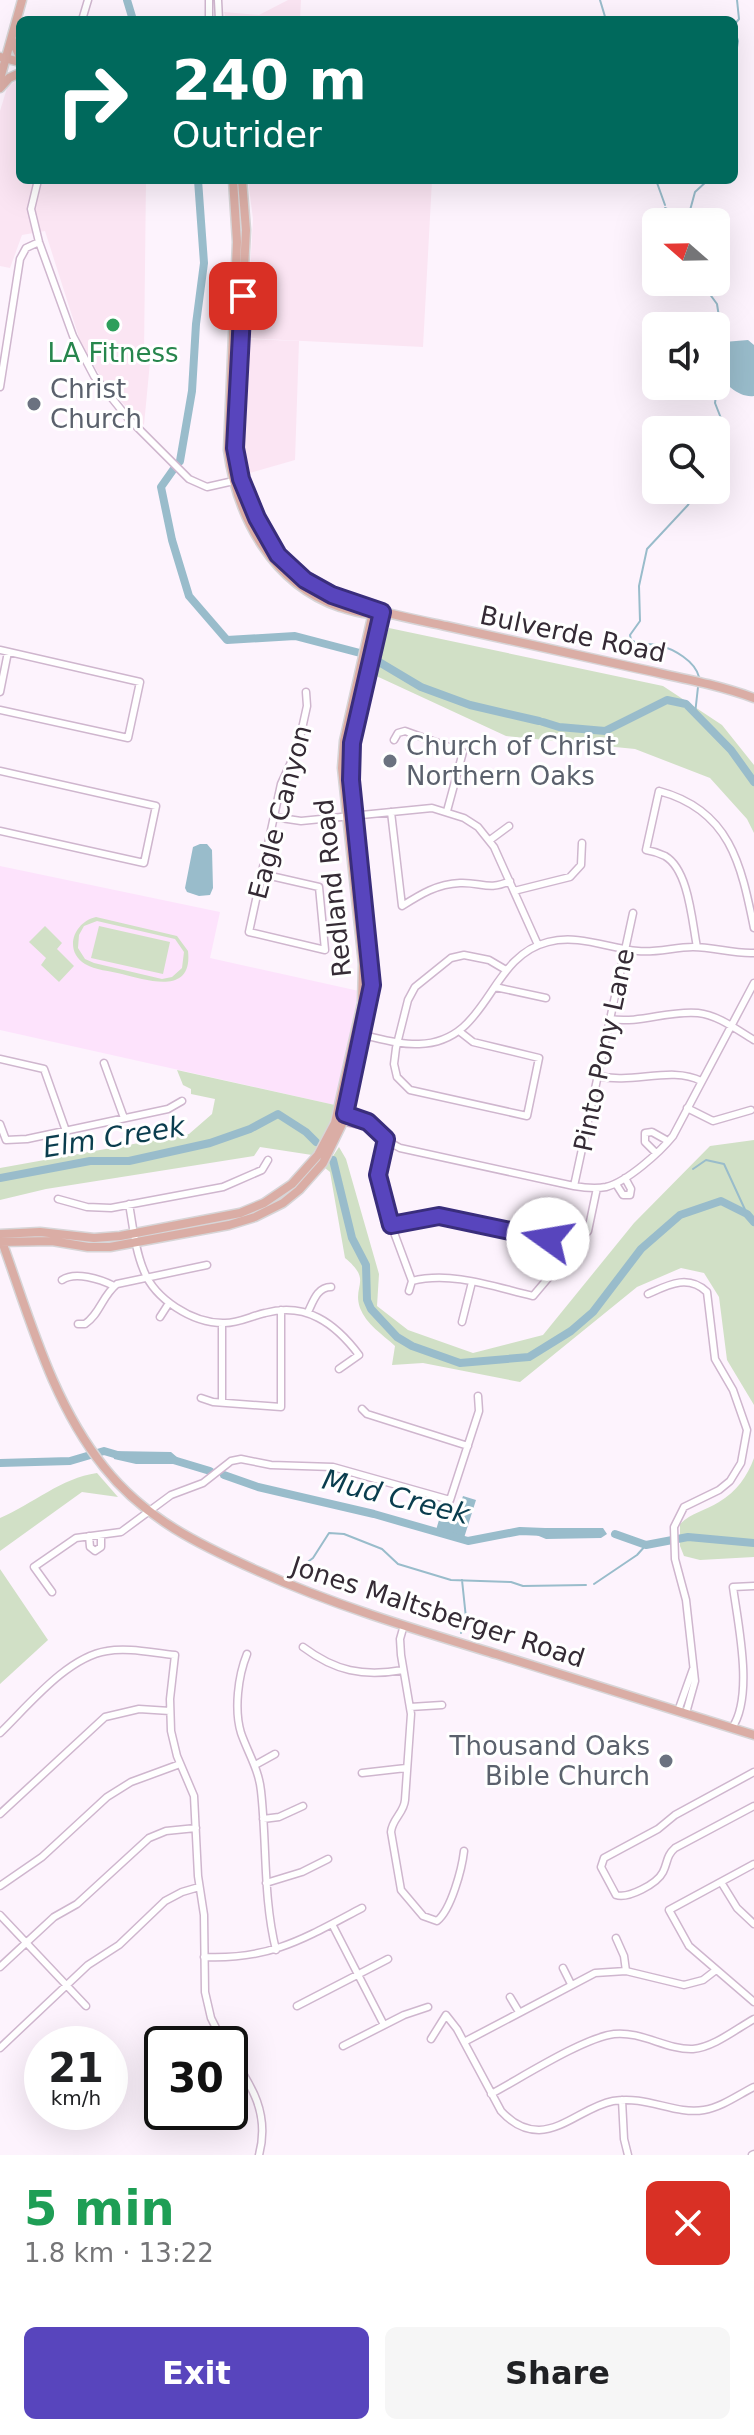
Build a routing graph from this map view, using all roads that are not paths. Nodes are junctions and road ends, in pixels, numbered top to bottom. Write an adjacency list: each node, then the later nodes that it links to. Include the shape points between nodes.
1 (16, 19): 2 (main road)
2 (11, 35): 3 (main road); 4 (main road); 5 (main road)
3 (0, 43)
4 (16, 49)
5 (2, 63): 7 (main road)
6 (16, 74): 8 (main road)
7 (0, 79)
8 (0, 88)
9 (37, 184): 12 (street, via 31,209)
10 (233, 184): 13 (main road, Bulverde Road)
11 (242, 184): 13 (main road, Bulverde Road, via 246,230)
12 (39, 242): 14 (street, via 26,248 20,259); 15 (street, via 79,350 110,398 189,479 207,487)
13 (236, 344): 15 (main road, Bulverde Road, via 228,450)
14 (0, 387)
15 (237, 480): 16 (main road, Bulverde Road, via 278,555 322,591)
16 (376, 612): 21 (main road, Bulverde Road); 27 (main road, Redland Road, via 343,751)
17 (0, 650): 18 (street)
18 (8, 652): 19 (street); 22 (street, via 140,682 128,738)
19 (0, 692)
20 (306, 692): 28 (street, Eagle Canyon, via 298,747)
21 (754, 698)
22 (0, 710)
23 (394, 740): 25 (street, via 405,731 463,752)
24 (0, 771): 30 (street, via 156,806 144,863)
25 (447, 811): 26 (street); 31 (street, via 471,822)
26 (391, 812): 27 (street); 34 (street, via 402,906 444,885 493,887)
27 (350, 816): 28 (street, via 301,821); 49 (main road, Redland Road, via 367,996)
28 (274, 817): 33 (street, Eagle Canyon)
29 (509, 826): 31 (street)
30 (0, 831)
31 (490, 840): 34 (street)
32 (582, 843): 35 (street, via 583,860 570,877)
33 (262, 874): 33 (street, Eagle Canyon, via 319,887 325,950 249,932)
34 (510, 881): 35 (street)
35 (514, 891): 38 (street)
36 (633, 913): 40 (street, Pinto Pony Lane)
37 (754, 928): 39 (street, via 739,863 726,837 697,806 659,791 646,850 665,856 678,869)
38 (538, 945): 40 (street, via 577,939); 42 (street)
39 (697, 947): 40 (street); 41 (street)
40 (625, 949): 46 (street, Pinto Pony Lane)
41 (754, 953)
42 (506, 970): 44 (street); 51 (street, via 477,956 451,958 415,987)
43 (754, 983): 47 (street)
44 (495, 987): 45 (street); 48 (street, via 476,1017)
45 (546, 998)
46 (610, 1019): 47 (street, via 697,1013); 54 (street, Pinto Pony Lane)
47 (731, 1027): 50 (street); 55 (street)
48 (459, 1031): 51 (street, via 424,1044); 51 (street, via 473,1042 539,1058 527,1116 410,1090 394,1070)
49 (359, 1034): 51 (street); 59 (main road, Redland Road)
50 (754, 1040)
51 (398, 1043)
52 (0, 1059): 62 (street, via 44,1069)
53 (104, 1063): 60 (street)
54 (598, 1076): 55 (street, via 622,1080 677,1074); 69 (street, Pinto Pony Lane)
55 (701, 1081): 57 (street)
56 (182, 1101): 60 (street)
57 (687, 1108): 58 (street, via 713,1121); 64 (street)
58 (751, 1110)
59 (340, 1117): 63 (street, via 372,1127); 75 (main road, Redland Road, via 323,1163 299,1190 241,1217)
60 (124, 1118): 62 (street)
61 (0, 1124): 62 (street, via 6,1140)
62 (66, 1131)
63 (386, 1139): 69 (street, via 417,1156); 73 (street, via 378,1175)
64 (668, 1141): 65 (street); 65 (street, via 645,1133 645,1142)
65 (656, 1153): 67 (street)
66 (268, 1160): 72 (street, via 262,1170 239,1182)
67 (625, 1178): 68 (street); 68 (street, via 630,1195 623,1195)
68 (616, 1184): 70 (street)
69 (574, 1186): 70 (street)
70 (597, 1188): 76 (street, via 589,1227)
71 (58, 1199): 72 (street, via 94,1208)
72 (129, 1204): 75 (street)
73 (391, 1225): 76 (street, via 439,1216 548,1239); 80 (street)
74 (1, 1238): 75 (main road, Redland Road, via 88,1247); 101 (main road, Jones Maltsberger Road, via 59,1394 81,1436)
75 (135, 1238): 78 (street)
76 (571, 1252): 86 (street)
77 (207, 1265): 78 (street)
78 (146, 1276): 82 (street); 87 (street)
79 (62, 1280): 82 (street, via 74,1276)
80 (412, 1281): 81 (street, via 440,1276); 84 (street)
81 (472, 1282): 86 (street); 92 (street)
82 (114, 1286): 93 (street, via 96,1315)
83 (331, 1287): 90 (street, via 318,1293)
84 (409, 1291)
85 (648, 1294): 113 (street, via 679,1282 698,1284 707,1292 715,1359 747,1430 741,1463 730,1481 684,1507 674,1527 693,1668)
86 (530, 1295): 88 (street)
87 (169, 1303): 91 (street); 94 (street)
88 (525, 1305)
89 (281, 1310): 90 (street); 94 (street); 98 (street, via 281,1407)
90 (308, 1312): 95 (street, via 333,1325 359,1355)
91 (160, 1317)
92 (462, 1322)
93 (78, 1324)
94 (222, 1324): 98 (street)
95 (339, 1369)
96 (478, 1396): 100 (street)
97 (201, 1398): 98 (street)
98 (222, 1402)
99 (362, 1409): 100 (street)
100 (468, 1446): 101 (street, via 450,1500 333,1467 241,1459)
101 (147, 1511): 102 (street, via 121,1532); 106 (main road, Jones Maltsberger Road, via 209,1550 315,1596)
102 (101, 1535): 103 (street); 103 (street, via 101,1547 95,1551)
103 (89, 1536): 105 (street, via 69,1541 34,1567)
104 (754, 1586): 114 (street, via 733,1587 742,1668 741,1710)
105 (52, 1592)
106 (404, 1625): 109 (street); 113 (main road, Jones Maltsberger Road)
107 (303, 1647): 109 (street, via 352,1673)
108 (247, 1654): 119 (street, via 238,1715)
109 (403, 1670): 111 (street)
110 (442, 1705): 111 (street)
111 (410, 1707): 120 (street)
112 (170, 1711): 115 (street, via 175,1655 117,1650 86,1657 65,1671); 118 (street); 125 (street, via 139,1709 105,1717)
113 (682, 1712): 114 (main road, Jones Maltsberger Road)
114 (732, 1728): 116 (main road, Jones Maltsberger Road)
115 (0, 1733)
116 (754, 1735)
117 (275, 1754): 119 (street)
118 (180, 1764): 127 (street, via 194,1796); 133 (street, via 107,1797 42,1857)
119 (255, 1765): 126 (street)
120 (406, 1768): 122 (street); 128 (street, via 405,1804 391,1832 401,1890 428,1920 443,1916)
121 (754, 1772): 124 (street, via 675,1815 601,1862 601,1867 619,1897 627,1896 656,1880 675,1848)
122 (362, 1773)
123 (303, 1806): 126 (street)
124 (754, 1806)
125 (0, 1814)
126 (263, 1819): 132 (street)
127 (196, 1828): 134 (street); 140 (street, via 149,1838)
128 (464, 1851)
129 (328, 1859): 132 (street)
130 (754, 1864): 131 (street)
131 (721, 1882): 138 (street); 146 (street, via 669,1910 689,1946)
132 (266, 1883): 141 (street)
133 (0, 1886)
134 (199, 1887): 142 (street); 150 (street, via 165,1901)
135 (362, 1908): 137 (street)
136 (0, 1915): 140 (street)
137 (332, 1924): 141 (street); 148 (street)
138 (754, 1924)
139 (616, 1938): 147 (street)
140 (26, 1943): 144 (street); 150 (street)
141 (276, 1950): 142 (street)
142 (204, 1957): 159 (street, via 208,2009)
143 (388, 1959): 148 (street)
144 (0, 1967)
145 (563, 1968): 149 (street)
146 (716, 1970): 147 (street, via 684,1985); 152 (street)
147 (626, 1971): 149 (street, via 595,1973)
148 (358, 1974): 154 (street); 158 (street)
149 (571, 1984): 156 (street)
150 (67, 1985): 153 (street); 163 (street)
151 (510, 1997): 156 (street)
152 (754, 2002)
153 (86, 2006)
154 (297, 2006)
155 (428, 2007): 158 (street)
156 (519, 2012): 161 (street)
157 (754, 2019): 166 (street, via 693,2049 630,2034 598,2038)
158 (384, 2025): 162 (street)
159 (216, 2026)
160 (431, 2039): 161 (street, via 446,2015)
161 (464, 2042): 166 (street)
162 (343, 2046)
163 (0, 2048)
164 (248, 2082): 168 (street, via 261,2109)
165 (754, 2087): 167 (street, via 702,2110)
166 (491, 2094): 167 (street, via 508,2119 522,2127 546,2129)
167 (622, 2100): 169 (street)
168 (259, 2155)
169 (628, 2155)

